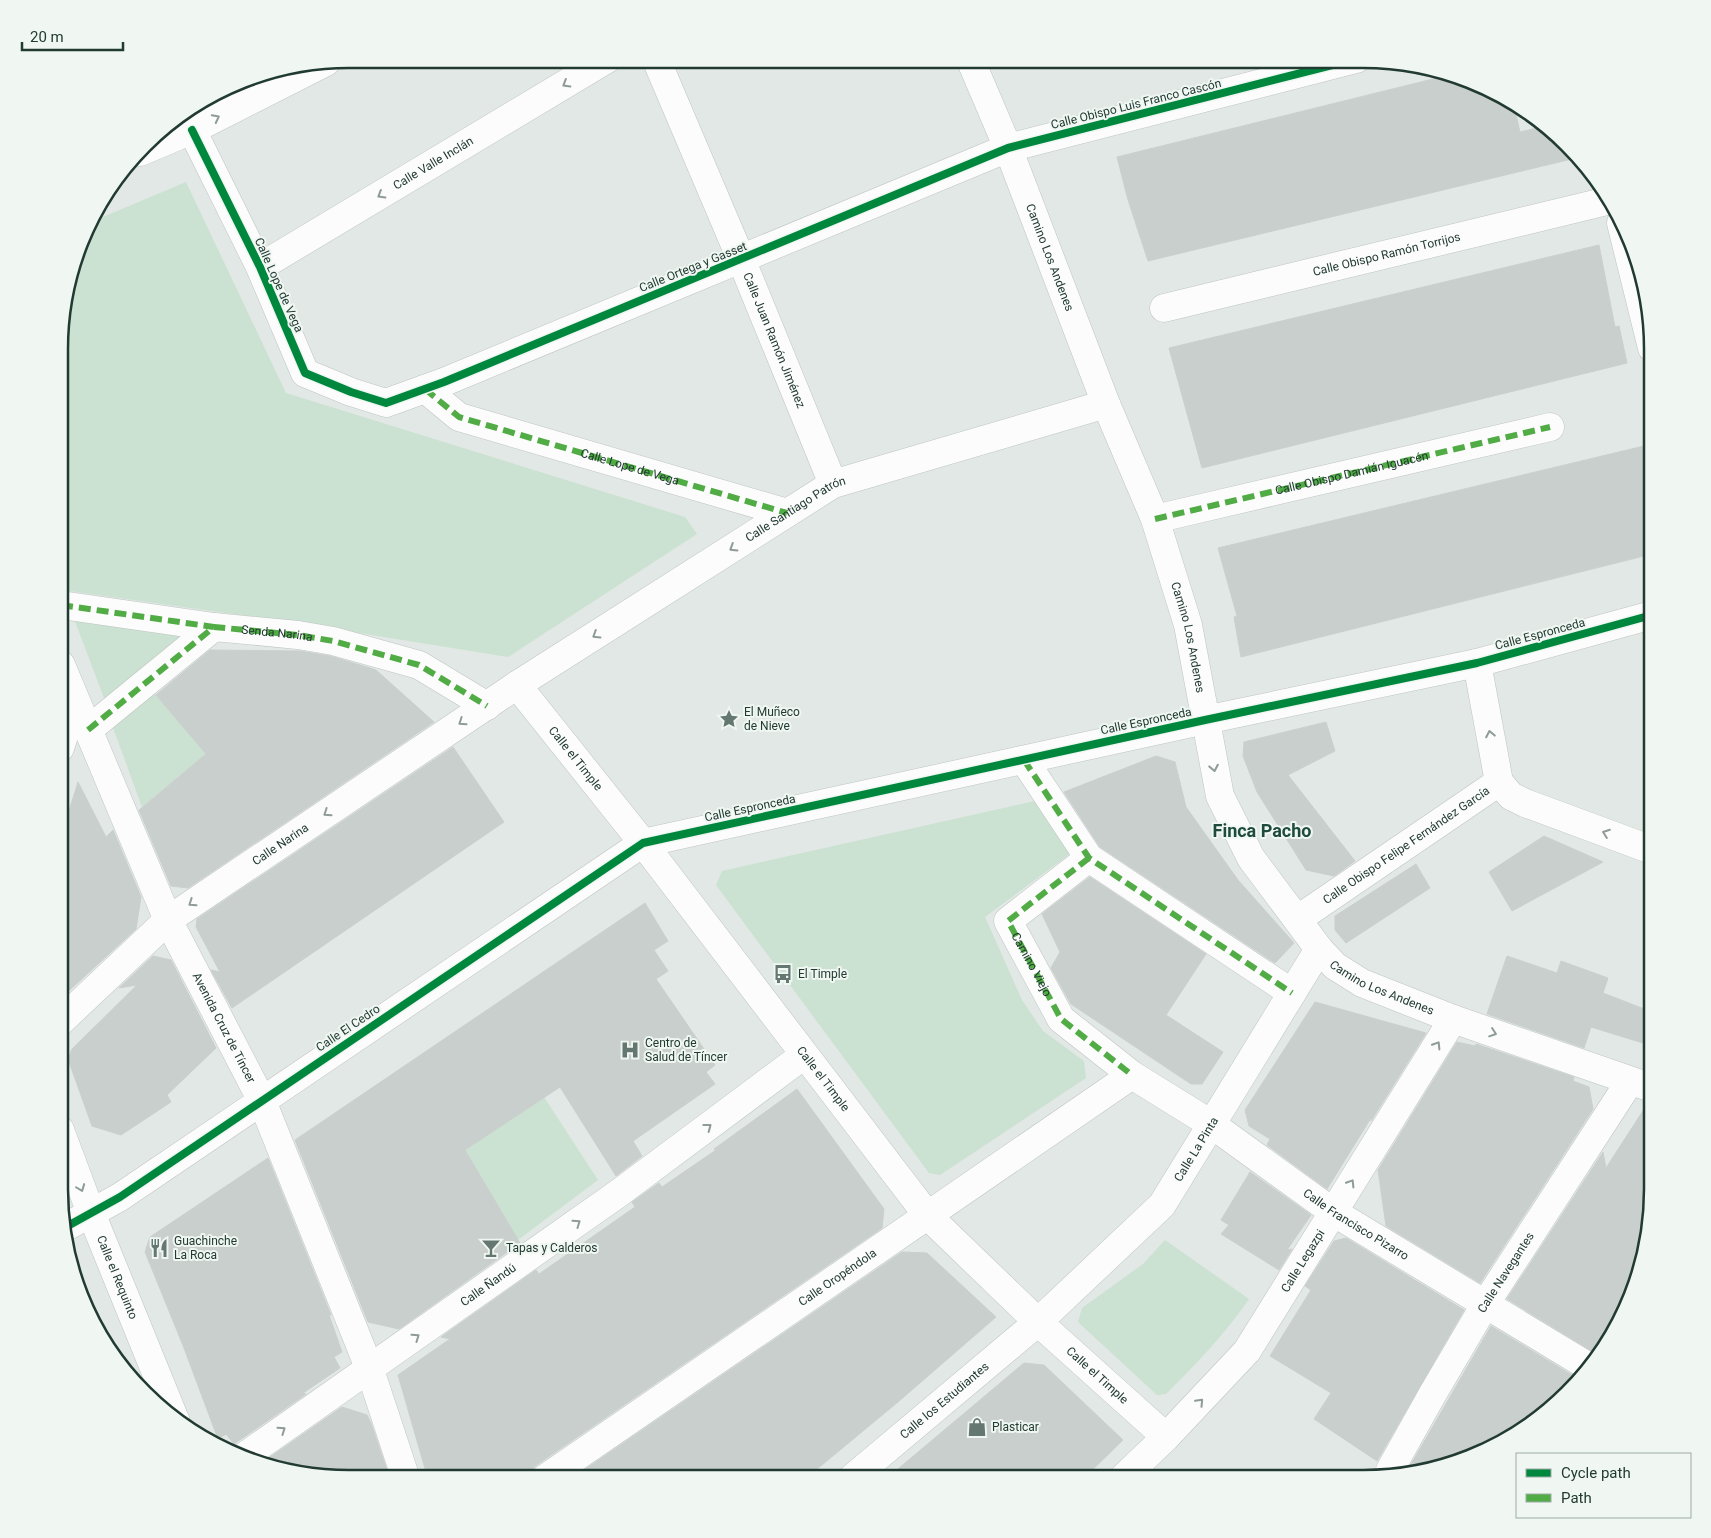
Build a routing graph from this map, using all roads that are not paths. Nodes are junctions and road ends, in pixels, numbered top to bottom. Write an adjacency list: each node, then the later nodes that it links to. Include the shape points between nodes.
1 (593, 68): 11 (street, Calle Valle Inclán, one-way to 11)
2 (660, 68): 10 (street, Calle Juan Ramón Jiménez)
3 (974, 68): 8 (street, Camino Los Andenes)
4 (1321, 68): 8 (street, Calle Obispo Luis Franco Cascón)
5 (310, 70): 6 (street, one-way to 5)
6 (192, 130): 7 (street); 11 (street, Calle Lope de Vega)
7 (154, 146)
8 (1008, 148): 10 (street, Calle Ortega y Gasset); 15 (street, Camino Los Andenes)
9 (1602, 202): 12 (street, Calle Obispo Ramón Torrijos)
10 (741, 259): 13 (street, Calle Ortega y Gasset); 17 (street, Calle Juan Ramón Jiménez)
11 (260, 267): 14 (street, Calle Lope de Vega, via 305,373)
12 (1164, 308)
13 (425, 389): 14 (street, Calle Ortega y Gasset); 18 (street, Calle Lope de Vega, via 459,417)
14 (386, 403)
15 (1106, 404): 17 (street, Calle Santiago Patrón); 19 (street, Camino Los Andenes)
16 (1550, 427): 19 (street, Calle Obispo Damián Iguacén)
17 (833, 484): 18 (street, Calle Santiago Patrón)
18 (787, 514): 25 (street, Calle Santiago Patrón, one-way to 25)
19 (1155, 519): 28 (street, Camino Los Andenes, via 1188,625)
20 (68, 606): 22 (street, Senda Narina)
21 (1644, 617): 23 (street, Calle Espronceda)
22 (214, 627): 27 (street, Senda Narina, via 325,639 410,662); 30 (street)
23 (1477, 663): 28 (street, Calle Espronceda); 32 (street, one-way to 23)
24 (68, 684): 26 (street, Avenida Cruz de Tíncer)
25 (517, 685): 27 (street, Calle Narina); 33 (street, Calle el Timple)
26 (76, 702): 29 (street); 30 (street, Avenida Cruz de Tíncer)
27 (488, 706): 36 (street, Calle Narina, one-way to 36)
28 (1205, 720): 31 (street, Calle Espronceda); 37 (street, Camino Los Andenes, one-way to 37, via 1220,796 1251,858)
29 (68, 725)
30 (88, 730): 36 (street, Avenida Cruz de Tíncer)
31 (1024, 760): 33 (street, Calle Espronceda); 35 (street)
32 (1499, 782): 34 (street, Calle Obispo Felipe Fernández García, one-way to 32, via 1526,803 1511,796); 37 (street, Calle Obispo Felipe Fernández García)
33 (643, 843): 42 (street, Calle el Timple); 45 (street, Calle El Cedro)
34 (1644, 847)
35 (1089, 858): 39 (street); 43 (street, Camino Viejo, via 1008,922 1061,1019)
36 (168, 920): 40 (street, Calle Narina); 45 (street, Avenida Cruz de Tíncer)
37 (1298, 920): 38 (street, Camino Los Andenes)
38 (1319, 948): 39 (street, Calle La Pinta); 41 (street, Camino Los Andenes, via 1335,966 1362,982)
39 (1292, 993): 46 (street, Calle La Pinta)
40 (68, 1014)
41 (1453, 1019): 44 (street, Camino Los Andenes, one-way to 44); 48 (street, Calle Legazpi, one-way to 41)
42 (804, 1055): 50 (street, Calle el Timple); 55 (street, Calle Ñandú, one-way to 42, via 619,1193)
43 (1132, 1075): 46 (street, Calle Francisco Pizarro); 50 (street, Calle Oropéndola)
44 (1641, 1084): 52 (street, Calle Navegantes)
45 (262, 1101): 49 (street, Calle El Cedro, via 120,1197); 55 (street, Avenida Cruz de Tíncer)
46 (1211, 1124): 48 (street, Calle Francisco Pizarro); 53 (street, Calle La Pinta, via 1162,1204)
47 (68, 1152): 49 (street, Calle el Requinto, one-way to 49)
48 (1333, 1212): 52 (street, Calle Francisco Pizarro); 57 (street, Calle Legazpi, one-way to 48, via 1248,1351)
49 (90, 1213): 51 (street, Calle El Cedro); 56 (street, Calle el Requinto)
50 (928, 1216): 53 (street, Calle el Timple); 61 (street, Calle Oropéndola)
51 (70, 1225)
52 (1486, 1303): 54 (street, Calle Francisco Pizarro); 59 (street, Calle Navegantes)
53 (1038, 1322): 57 (street, Calle el Timple); 62 (street, Calle los Estudiantes)
54 (1584, 1364)
55 (370, 1370): 58 (street, Calle Ñandú, one-way to 55); 60 (street, Avenida Cruz de Tíncer)
56 (170, 1407)
57 (1166, 1437): 63 (street, Calle Legazpi)
58 (250, 1453)
59 (1391, 1469)
60 (403, 1470)
61 (557, 1470)
62 (861, 1470)
63 (1131, 1470)

